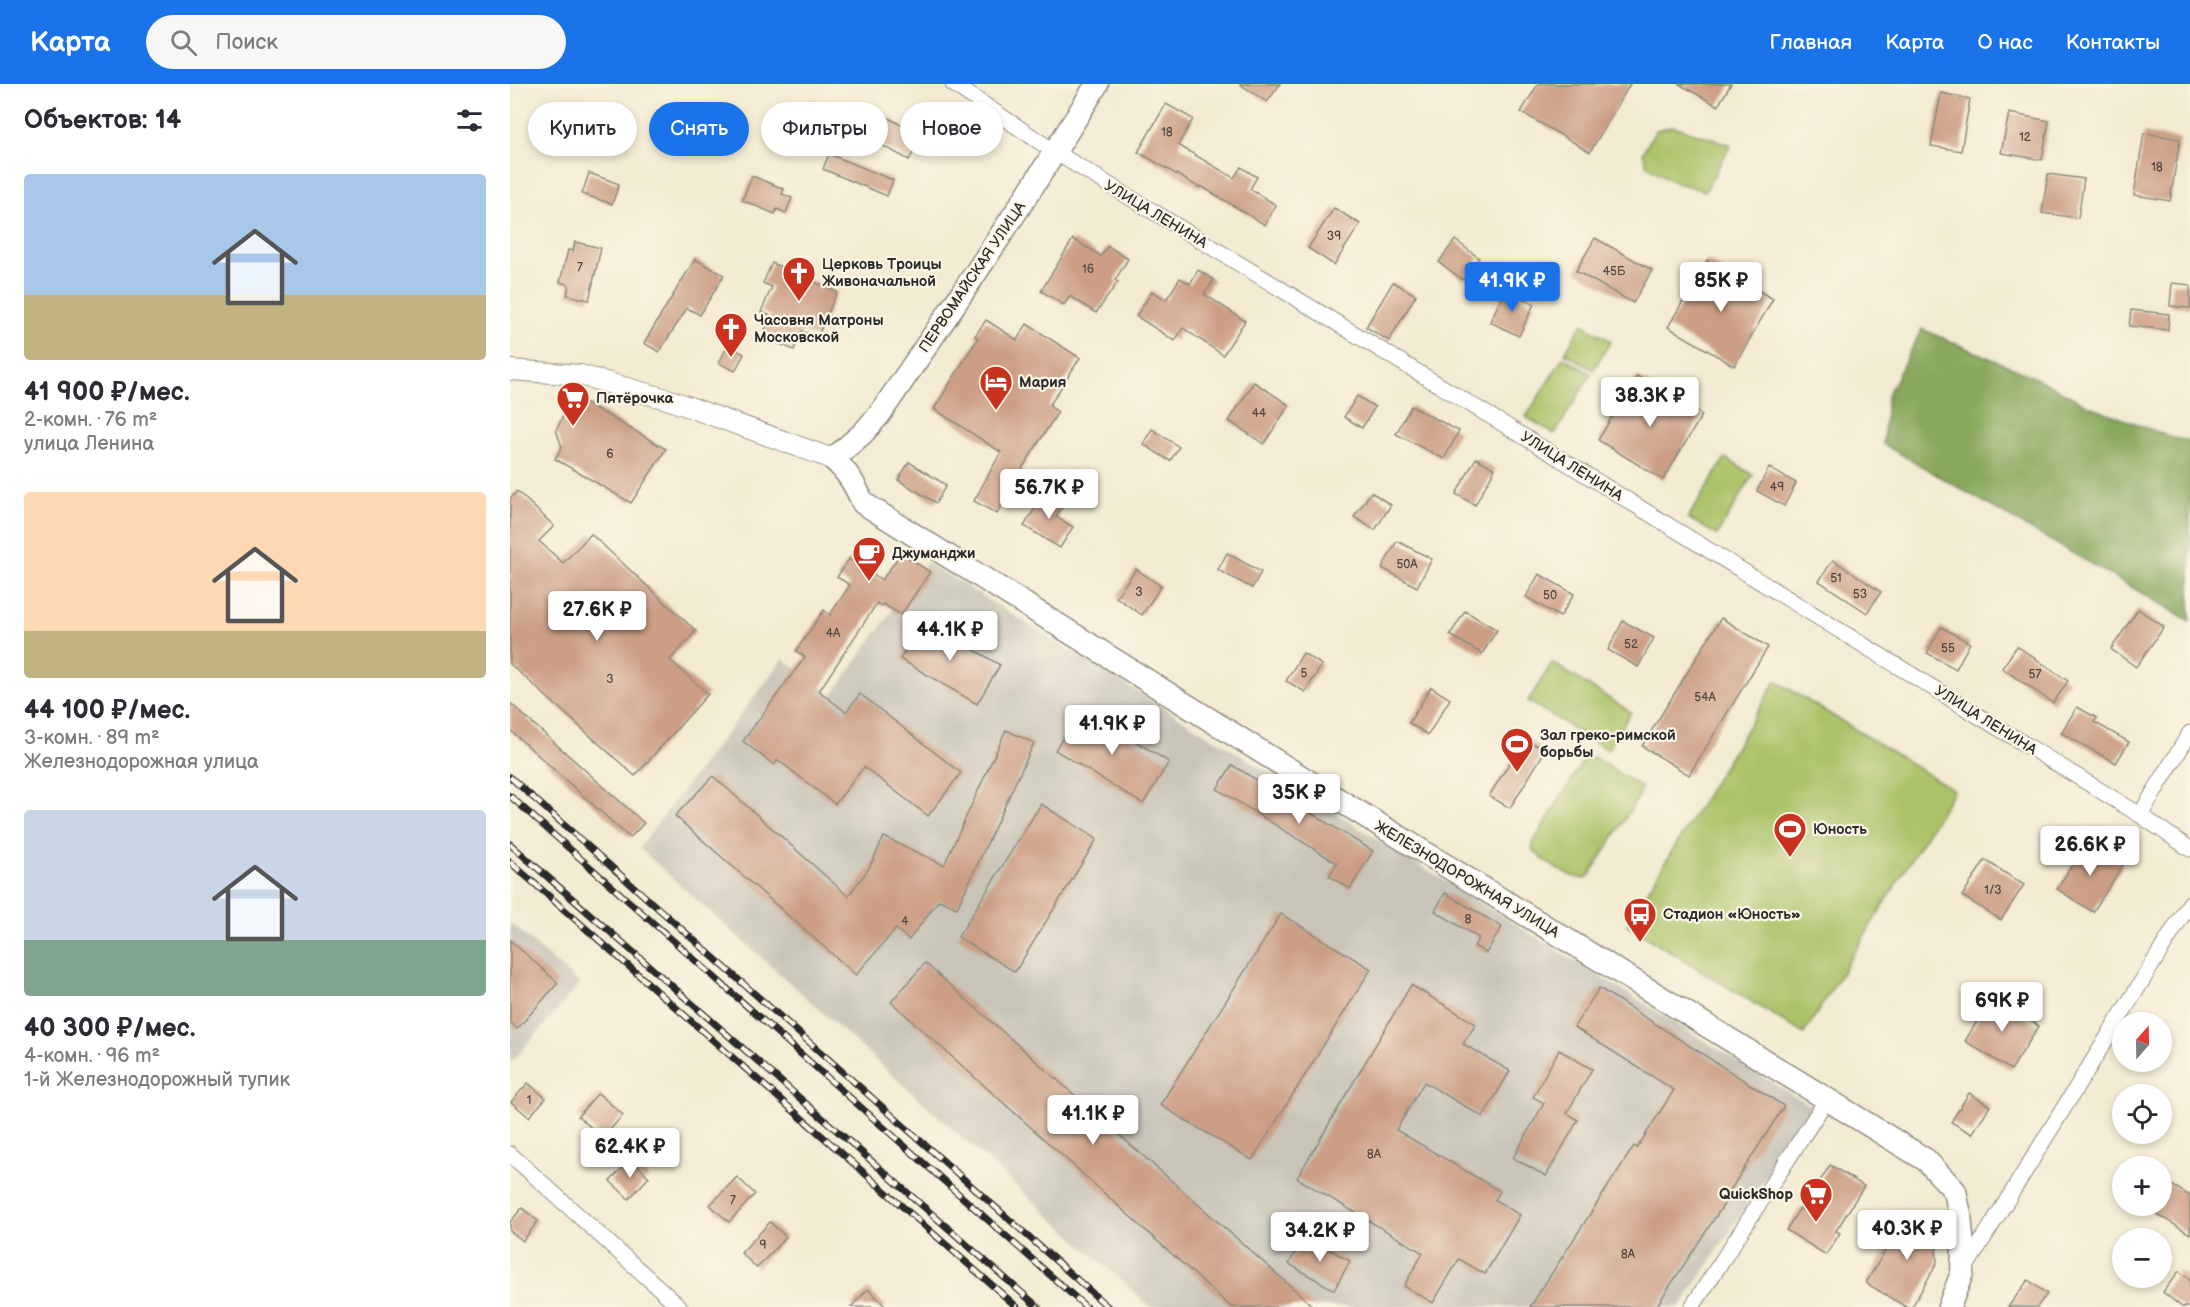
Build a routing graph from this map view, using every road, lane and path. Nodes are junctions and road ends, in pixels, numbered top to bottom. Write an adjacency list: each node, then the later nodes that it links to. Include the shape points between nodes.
1 (953, 84): 3 (street, УЛИЦА ЛЕНИНА)
2 (1097, 84): 3 (main road, ПЕРВОМАЙСКАЯ УЛИЦА)
3 (1055, 152): 5 (main road, ПЕРВОМАЙСКАЯ УЛИЦА, via 879,415); 7 (street, УЛИЦА ЛЕНИНА)
4 (510, 370): 5 (street, ЖЕЛЕЗНОДОРОЖНАЯ УЛИЦА, via 580,375 670,400)
5 (833, 459): 10 (main road, ЖЕЛЕЗНОДОРОЖНАЯ УЛИЦА, via 853,482 863,503)
6 (2190, 733): 7 (street)
7 (2140, 815): 8 (street, УЛИЦА ЛЕНИНА)
8 (2190, 849)
9 (2190, 903): 12 (street)
10 (1827, 1099): 12 (main road, ЖЕЛЕЗНОДОРОЖНАЯ УЛИЦА, via 1926,1160 1955,1191 1963,1247); 14 (street)
11 (510, 1154): 13 (street)
12 (1962, 1273): 15 (main road, ЖЕЛЕЗНОДОРОЖНАЯ УЛИЦА)
13 (680, 1307)
14 (1692, 1307)
15 (1949, 1307)

